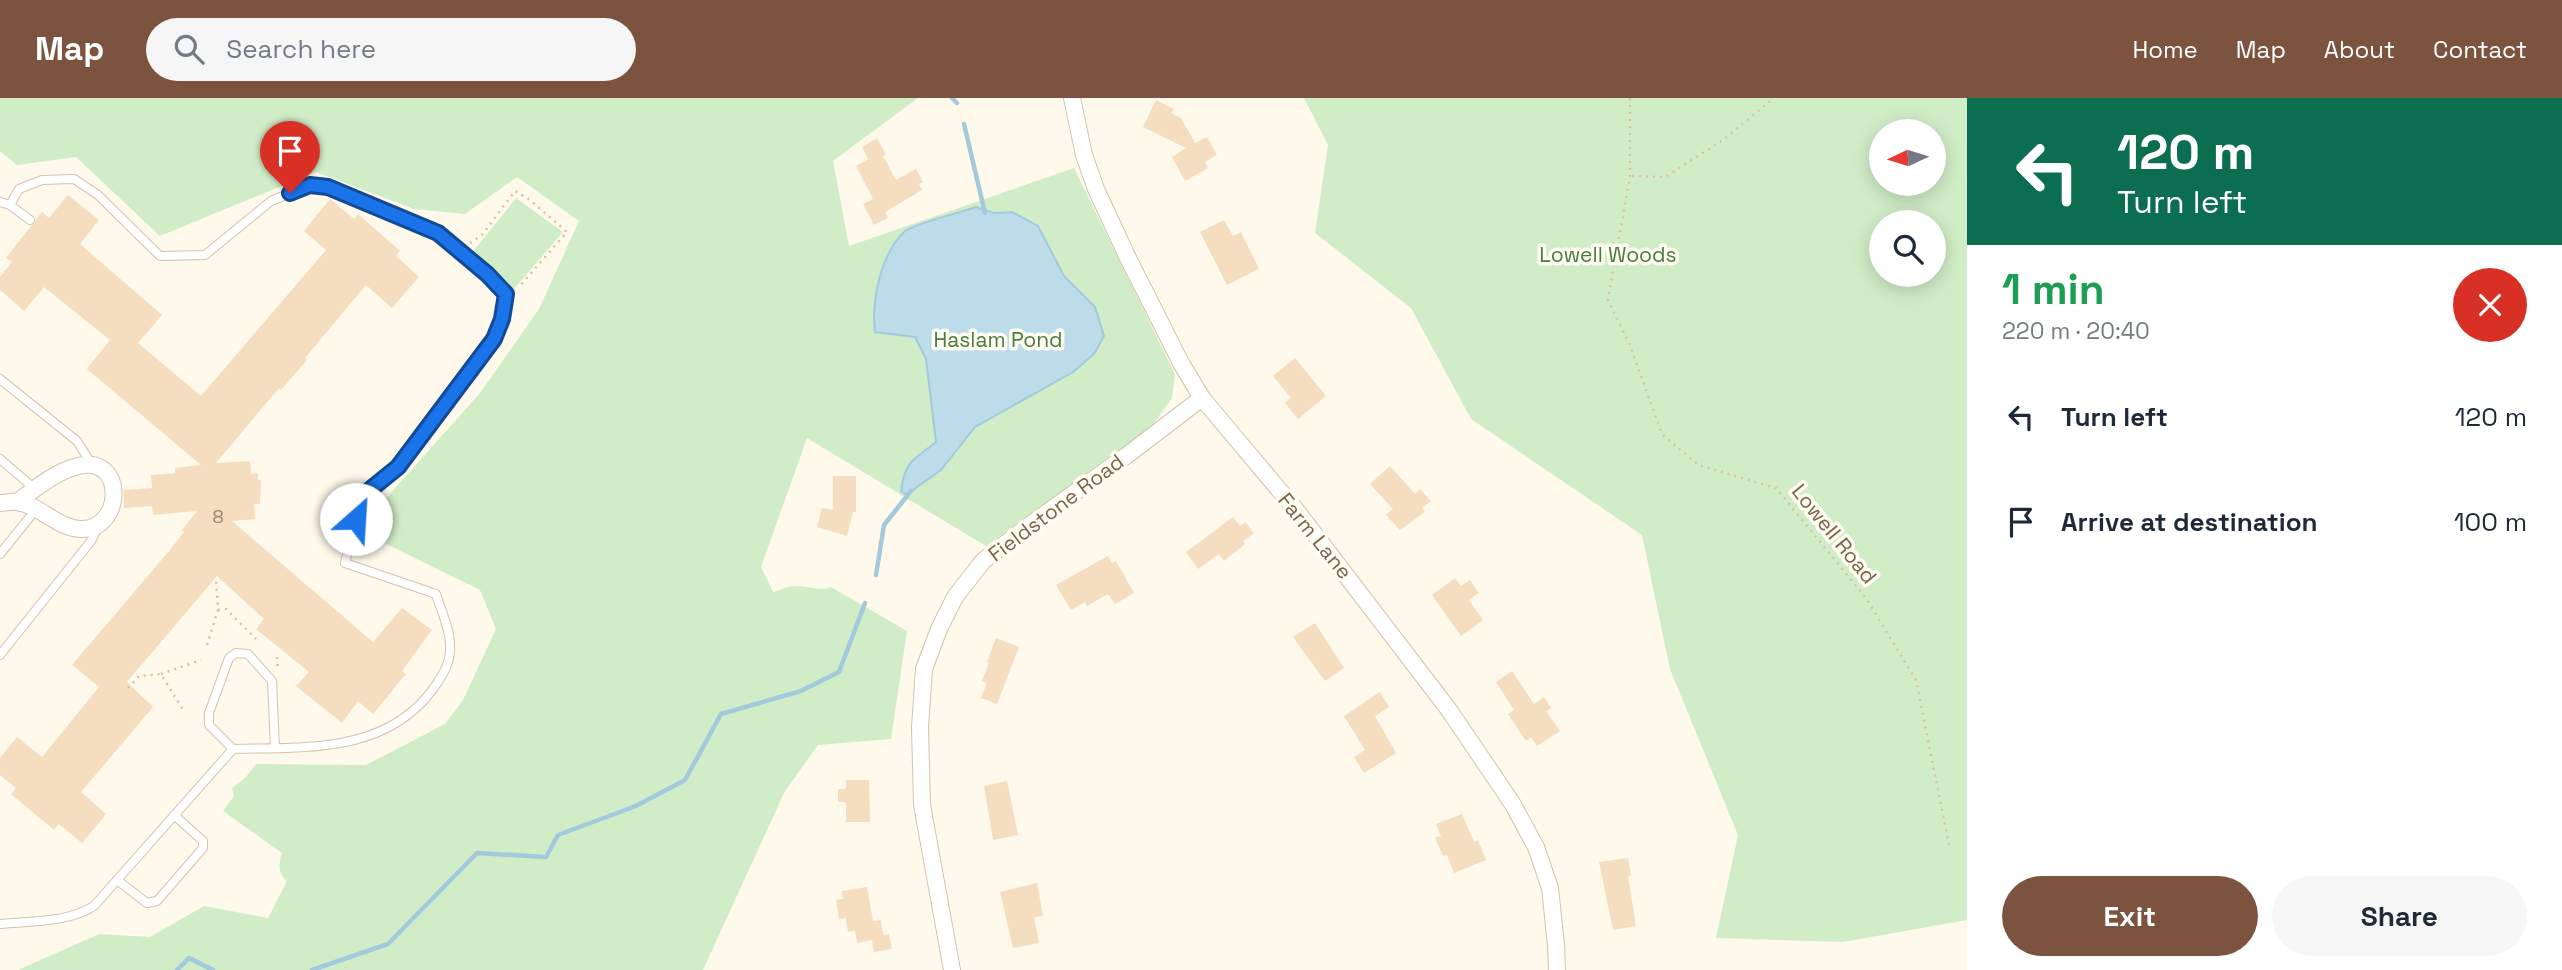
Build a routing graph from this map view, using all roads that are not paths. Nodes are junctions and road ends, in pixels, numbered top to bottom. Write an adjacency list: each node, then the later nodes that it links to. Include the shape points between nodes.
1 (1072, 98): 6 (street, Farm Lane, via 1096,189)
2 (0, 202): 3 (lane)
3 (10, 205): 4 (lane); 16 (lane, via 19,189 42,180 74,178 98,195 160,256 205,255 271,201 310,185 328,187 438,233 506,294 494,339 398,467 361,497 345,563 436,594 450,635 449,663 442,677 422,704 374,736 323,747)
4 (30, 220)
5 (0, 379): 8 (lane, via 77,441)
6 (1202, 397): 21 (street, Fieldstone Road, via 983,562 955,597 939,629 924,669 922,792); 22 (street, Farm Lane, via 1368,602 1512,803 1536,847 1550,888)
7 (0, 459): 9 (lane)
8 (92, 465): 9 (street, via 58,473); 13 (street, via 112,479 109,515)
9 (35, 489): 10 (street)
10 (17, 502): 11 (street); 12 (street)
11 (0, 503)
12 (37, 508): 13 (street, via 81,529); 14 (lane)
13 (99, 524): 15 (lane, via 91,541)
14 (0, 554)
15 (0, 655)
16 (275, 748): 17 (lane); 17 (lane, via 272,681 248,654 236,653 229,658 209,713 209,725)
17 (233, 749): 18 (lane)
18 (174, 815): 19 (lane); 19 (lane, via 203,841 203,848 157,901 147,903)
19 (117, 880): 20 (lane, via 83,913)
20 (0, 924)
21 (952, 970)
22 (1557, 970)

